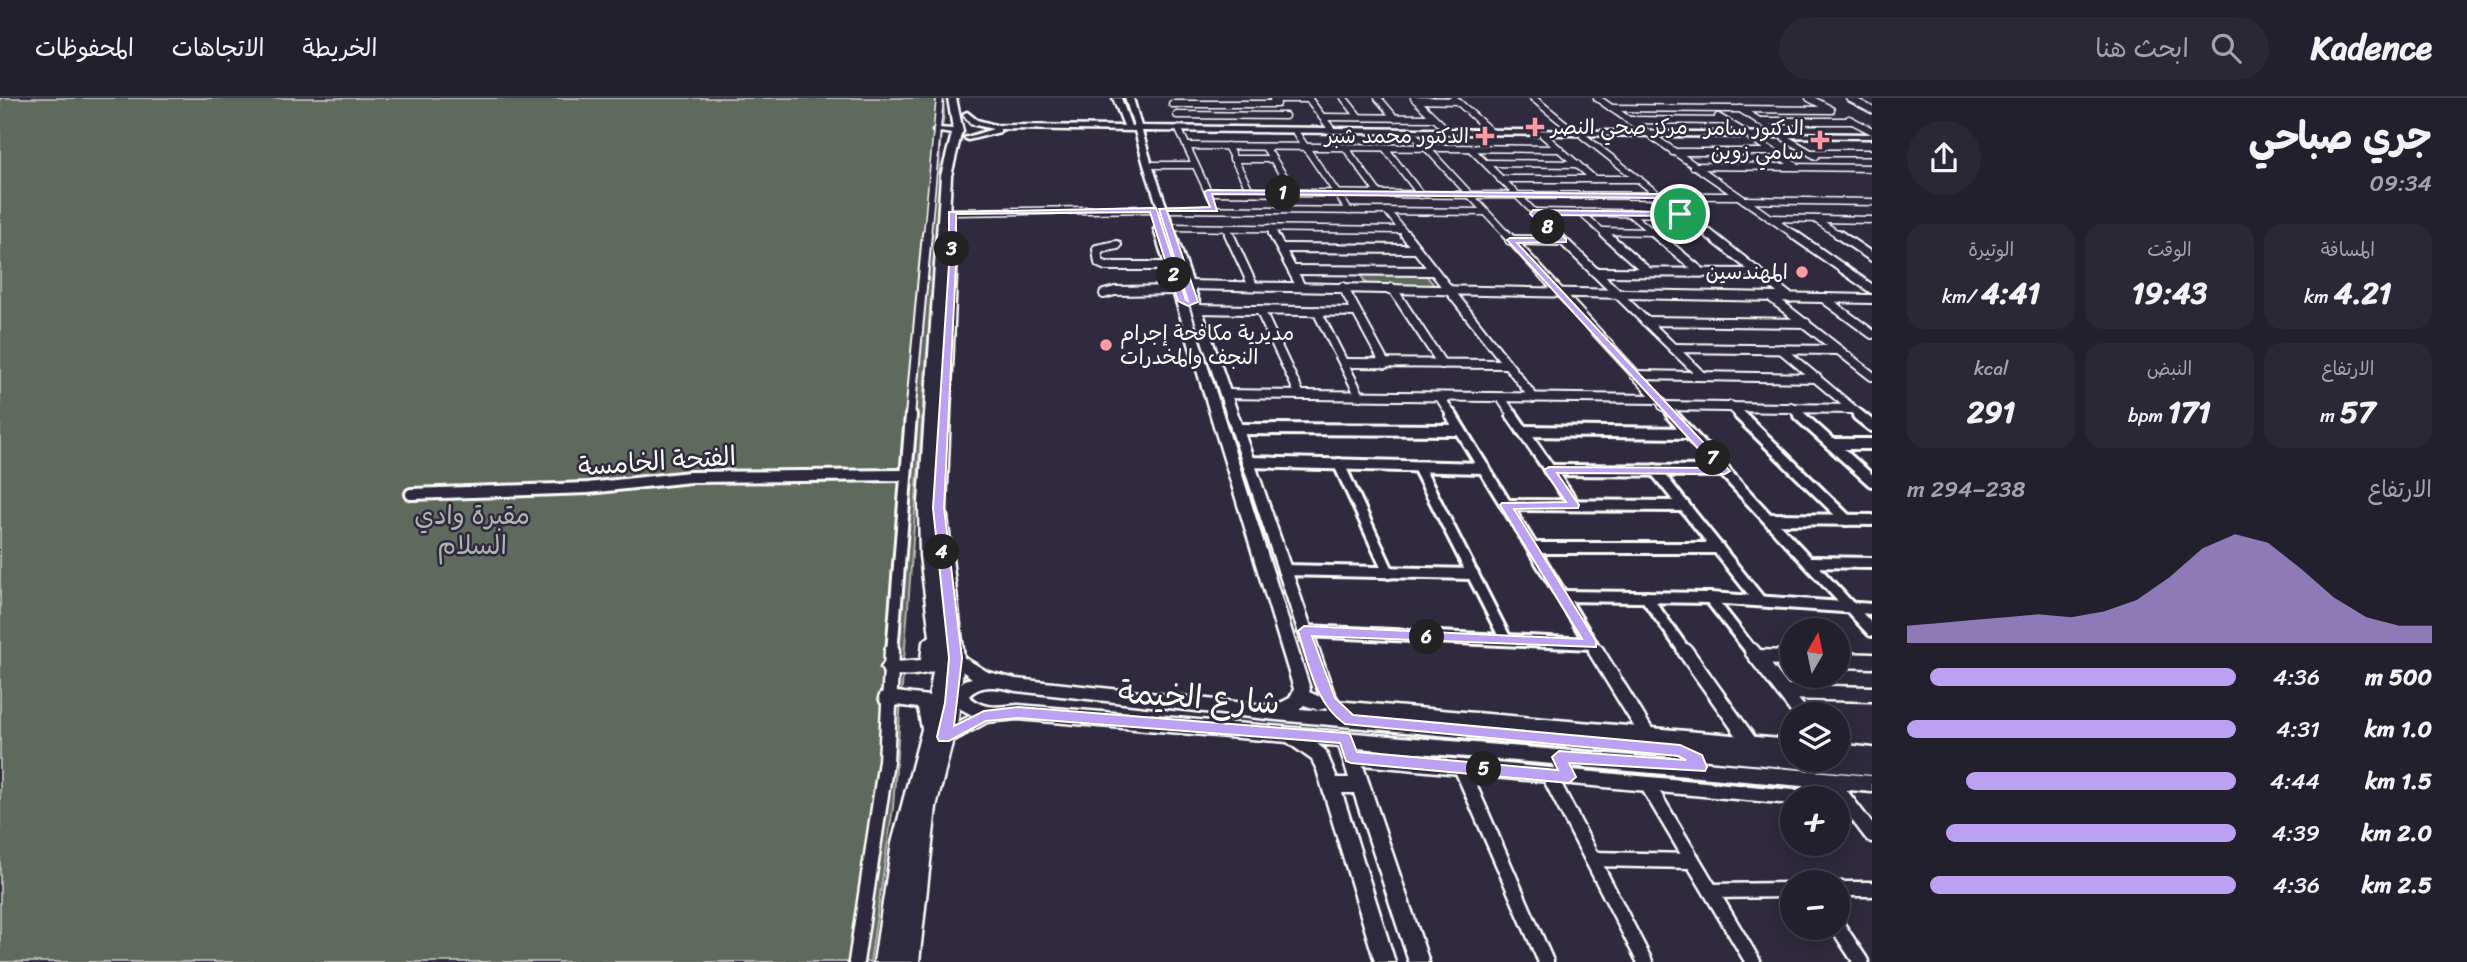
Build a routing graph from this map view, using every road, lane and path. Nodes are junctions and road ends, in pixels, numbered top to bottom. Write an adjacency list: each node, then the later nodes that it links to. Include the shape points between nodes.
1 (1117, 98): 32 (street)
2 (1129, 98): 32 (street)
3 (1344, 98): 23 (street)
4 (1378, 98): 24 (street)
5 (1533, 98): 40 (street)
6 (1597, 98): 14 (street)
7 (1809, 98): 18 (street)
8 (1849, 98): 19 (street)
9 (1308, 99): 12 (street); 22 (street)
10 (1415, 99): 11 (street); 25 (street)
11 (1456, 99): 38 (street)
12 (1274, 100): 13 (street); 21 (street)
13 (1171, 101): 20 (street)
14 (1611, 107): 15 (street); 26 (street)
15 (1704, 108): 16 (street); 27 (street)
16 (1740, 109): 18 (street); 28 (street)
17 (958, 110): 30 (street); 30 (main road); 31 (street); 31 (street); 61 (main road)
18 (1831, 110): 29 (street)
19 (1872, 110)
20 (1177, 115): 21 (street); 33 (street)
21 (1285, 116): 36 (street)
22 (1322, 117): 23 (street); 34 (street)
23 (1359, 117): 24 (street)
24 (1395, 118): 25 (street)
25 (1434, 118): 35 (street)
26 (1628, 120): 27 (street); 42 (street)
27 (1724, 121): 44 (street)
28 (1759, 121): 29 (street); 45 (street)
29 (1853, 121): 43 (street)
30 (937, 128): 177 (street)
31 (985, 129): 32 (street)
32 (1132, 130): 33 (street); 64 (street); 84 (street)
33 (1181, 130): 36 (street); 46 (street)
34 (1332, 130): 36 (street); 37 (street)
35 (1448, 131): 38 (street); 39 (street)
36 (1295, 132): 37 (street); 49 (street)
37 (1408, 132): 39 (street); 52 (street)
38 (1491, 132): 40 (street)
39 (1425, 133): 41 (street)
40 (1580, 134): 41 (street); 42 (street); 72 (street)
41 (1543, 135): 54 (street)
42 (1650, 135): 44 (street); 55 (street)
43 (1872, 135): 45 (street)
44 (1749, 136): 45 (street); 56 (street)
45 (1784, 136): 57 (street)
46 (1187, 146): 47 (street); 65 (street)
47 (1227, 146): 48 (street); 59 (street)
48 (1265, 146): 49 (street); 60 (street)
49 (1306, 147): 50 (street); 76 (street)
50 (1345, 147): 51 (street); 77 (street)
51 (1385, 148): 52 (street); 78 (street)
52 (1427, 148): 53 (street); 79 (street)
53 (1471, 149): 54 (street); 62 (street)
54 (1559, 149): 63 (street)
55 (1673, 152): 56 (street); 66 (street)
56 (1774, 152): 67 (street)
57 (1811, 153): 58 (street); 68 (street)
58 (1872, 153)
59 (1233, 159): 60 (street); 74 (street)
60 (1273, 159): 75 (street)
61 (954, 160): 89 (main road); 199 (main road, via 926,503)
62 (1486, 163): 63 (street); 70 (street)
63 (1577, 164): 71 (street)
64 (1148, 165): 65 (street); 84 (street)
65 (1195, 165): 73 (street)
66 (1693, 166): 67 (street); 82 (street)
67 (1798, 167): 68 (street)
68 (1838, 168): 69 (street)
69 (1872, 168)
70 (1500, 179): 71 (street); 80 (street)
71 (1594, 179): 72 (street)
72 (1639, 179): 81 (street)
73 (1208, 192): 74 (street); 85 (street)
74 (1251, 192): 75 (street)
75 (1295, 193): 76 (street)
76 (1337, 193): 77 (street); 87 (street)
77 (1379, 194): 78 (street)
78 (1421, 195): 79 (street)
79 (1469, 195): 80 (street); 90 (street)
80 (1516, 195): 81 (street); 91 (street)
81 (1658, 196): 82 (street); 94 (street)
82 (1741, 198): 83 (street); 95 (street)
83 (1872, 202)
84 (1158, 209): 85 (street); 89 (street); 100 (street); 113 (street)
85 (1215, 209): 86 (street)
86 (1293, 210): 87 (street); 103 (street)
87 (1349, 211): 88 (street)
88 (1387, 211): 90 (street); 104 (street)
89 (953, 212): 205 (main road, via 939,508)
90 (1484, 212): 107 (street)
91 (1533, 212): 92 (street); 108 (street)
92 (1580, 212): 93 (street); 105 (street)
93 (1629, 213): 94 (street); 106 (street)
94 (1680, 214): 119 (street)
95 (1769, 218): 96 (street); 125 (street)
96 (1815, 219): 97 (street); 112 (street)
97 (1861, 219): 98 (street); 99 (street)
98 (1872, 220)
99 (1872, 226)
100 (1169, 227): 101 (street); 133 (street)
101 (1226, 228): 102 (street); 120 (street)
102 (1270, 228): 103 (street); 110 (street)
103 (1304, 229): 104 (street)
104 (1401, 230): 111 (street)
105 (1602, 231): 106 (street); 117 (street)
106 (1651, 232): 118 (street)
107 (1510, 240): 108 (street); 127 (street)
108 (1563, 241): 116 (street)
109 (1117, 245): 113 (street, via 1097,249 1099,263)
110 (1281, 248): 111 (street); 114 (street)
111 (1416, 249): 115 (street)
112 (1872, 257)
113 (1171, 266): 133 (street)
114 (1293, 270): 115 (street); 121 (street)
115 (1433, 271): 124 (street)
116 (1595, 272): 117 (street); 128 (street)
117 (1648, 272): 118 (street)
118 (1701, 272): 119 (street)
119 (1755, 273): 130 (street)
120 (1253, 286): 121 (street); 133 (street)
121 (1301, 287): 122 (street)
122 (1343, 287): 123 (street); 136 (street)
123 (1392, 288): 124 (street); 147 (street)
124 (1446, 289): 127 (street); 148 (street)
125 (1872, 289)
126 (1104, 294): 133 (street, via 1115,290)
127 (1561, 295): 128 (street); 149 (street)
128 (1619, 296): 129 (street); 137 (street)
129 (1772, 298): 130 (street); 138 (street)
130 (1790, 298): 131 (street)
131 (1823, 298): 132 (street); 139 (street)
132 (1872, 299)
133 (1189, 304): 134 (street); 153 (street); 213 (street)
134 (1260, 310): 135 (street); 154 (street)
135 (1317, 311): 136 (street); 145 (street)
136 (1356, 312): 146 (street)
137 (1645, 321): 138 (street); 142 (street)
138 (1806, 323): 144 (street)
139 (1859, 325): 140 (street); 141 (street)
140 (1872, 325)
141 (1872, 334)
142 (1673, 348): 143 (street); 150 (street)
143 (1781, 349): 144 (street); 152 (street)
144 (1839, 350): 151 (street)
145 (1344, 363): 146 (street); 155 (street)
146 (1385, 364): 147 (street)
147 (1442, 364): 148 (street)
148 (1506, 364): 158 (street)
149 (1635, 375): 150 (street); 159 (street)
150 (1702, 376): 152 (street)
151 (1872, 376)
152 (1816, 378): 162 (street)
153 (1224, 394): 154 (street); 164 (street)
154 (1300, 395): 155 (street)
155 (1360, 396): 156 (street)
156 (1440, 397): 157 (street); 165 (street)
157 (1501, 398): 158 (street); 166 (street)
158 (1534, 398): 159 (street)
159 (1660, 402): 160 (street); 167 (street)
160 (1731, 406): 161 (street); 184 (street)
161 (1791, 407): 162 (street); 168 (street)
162 (1851, 409): 163 (street)
163 (1872, 426)
164 (1236, 429): 165 (street); 170 (street)
165 (1460, 430): 173 (street)
166 (1523, 431): 167 (street); 174 (street)
167 (1689, 433): 176 (street)
168 (1831, 444): 169 (street); 178 (street)
169 (1872, 444)
170 (1247, 462): 171 (street); 190 (street)
171 (1339, 464): 172 (street); 191 (street)
172 (1418, 467): 173 (street); 192 (street)
173 (1484, 468): 180 (street)
174 (1549, 470): 175 (street); 181 (street)
175 (1656, 470): 176 (street); 182 (street)
176 (1725, 471): 183 (street)
177 (905, 475): 179 (street, الفتحة الخامسة, via 690,477 588,488); 209 (street)
178 (1871, 480)
179 (411, 494)
180 (1506, 505): 181 (street); 186 (street)
181 (1574, 505): 182 (street)
182 (1684, 506): 187 (street)
183 (1770, 519): 184 (street); 188 (street)
184 (1847, 520): 185 (street)
185 (1872, 520)
186 (1533, 548): 187 (street); 193 (street)
187 (1718, 548): 196 (street)
188 (1811, 562): 189 (street); 197 (street)
189 (1872, 563)
190 (1283, 570): 191 (street); 200 (street)
191 (1389, 573): 192 (street)
192 (1473, 574): 202 (street)
193 (1562, 596): 194 (street); 203 (street)
194 (1646, 597): 195 (street); 223 (street)
195 (1710, 598): 196 (street); 204 (street)
196 (1759, 601): 197 (street)
197 (1851, 608): 198 (street); 201 (street)
198 (1872, 609)
199 (938, 627): 209 (main road, via 929,665); 222 (main road, via 943,667)
200 (1304, 631): 202 (street); 216 (street)
201 (1872, 631)
202 (1506, 640): 203 (street)
203 (1592, 644): 221 (street)
204 (1757, 657): 206 (street); 211 (street)
205 (955, 658): 210 (street, شارع الخيمة, via 973,673); 222 (main road, via 951,703)
206 (1780, 658)
207 (1850, 660): 208 (street)
208 (1872, 661)
209 (890, 668): 214 (street)
210 (993, 681): 217 (street, via 970,684 960,695 969,708); 218 (street, شارع الخيمة)
211 (1784, 692): 212 (street); 215 (street)
212 (1872, 694)
213 (1302, 695): 216 (street, via 1318,704); 218 (street)
214 (888, 698): 222 (main road, via 926,703); 255 (street, via 886,761)
215 (1792, 702)
216 (1331, 704): 219 (street); 221 (street)
217 (995, 713): 220 (street, شارع الخيمة); 222 (street, شارع الخيمة)
218 (1276, 713): 219 (street, شارع الخيمة)
219 (1348, 729): 220 (street, شارع الخيمة); 224 (street, شارع الخيمة); 227 (street); 228 (street, شارع الخيمة)
220 (1286, 733): 242 (street, via 1319,755)
221 (1647, 734): 223 (street)
222 (938, 737): 253 (main road, via 911,807)
223 (1751, 744): 229 (street)
224 (1680, 751): 230 (street, شارع الخيمة); 235 (street, via 1699,762)
225 (1850, 752): 226 (street)
226 (1872, 755)
227 (1351, 757): 233 (street); 243 (street)
228 (1559, 757): 235 (street, شارع الخيمة); 238 (street)
229 (1780, 758)
230 (1780, 760)
231 (1780, 762): 235 (street, شارع الخيمة)
232 (1850, 766): 234 (street, شارع الخيمة)
233 (1461, 767): 237 (street); 260 (street)
234 (1872, 768)
235 (1695, 769)
236 (1809, 772): 239 (street, شارع الخيمة)
237 (1549, 775): 238 (street); 247 (street)
238 (1569, 777): 240 (street)
239 (1826, 780): 241 (street, شارع الخيمة); 244 (street); 246 (street)
240 (1647, 784): 245 (street); 248 (street)
241 (1872, 784)
242 (1331, 785): 243 (street); 258 (street)
243 (1361, 786): 259 (street)
244 (1824, 786)
245 (1780, 796)
246 (1872, 835)
247 (1592, 859): 248 (street); 261 (street)
248 (1692, 861): 252 (street)
249 (1850, 889): 250 (street)
250 (1872, 889)
251 (1780, 890): 252 (street)
252 (1711, 891): 262 (street)
253 (902, 914): 256 (main road); 257 (main road)
254 (1847, 940): 263 (street)
255 (856, 962)
256 (886, 962)
257 (906, 962)
258 (1385, 962)
259 (1419, 962)
260 (1545, 962)
261 (1645, 962)
262 (1753, 962)
263 (1861, 962)

